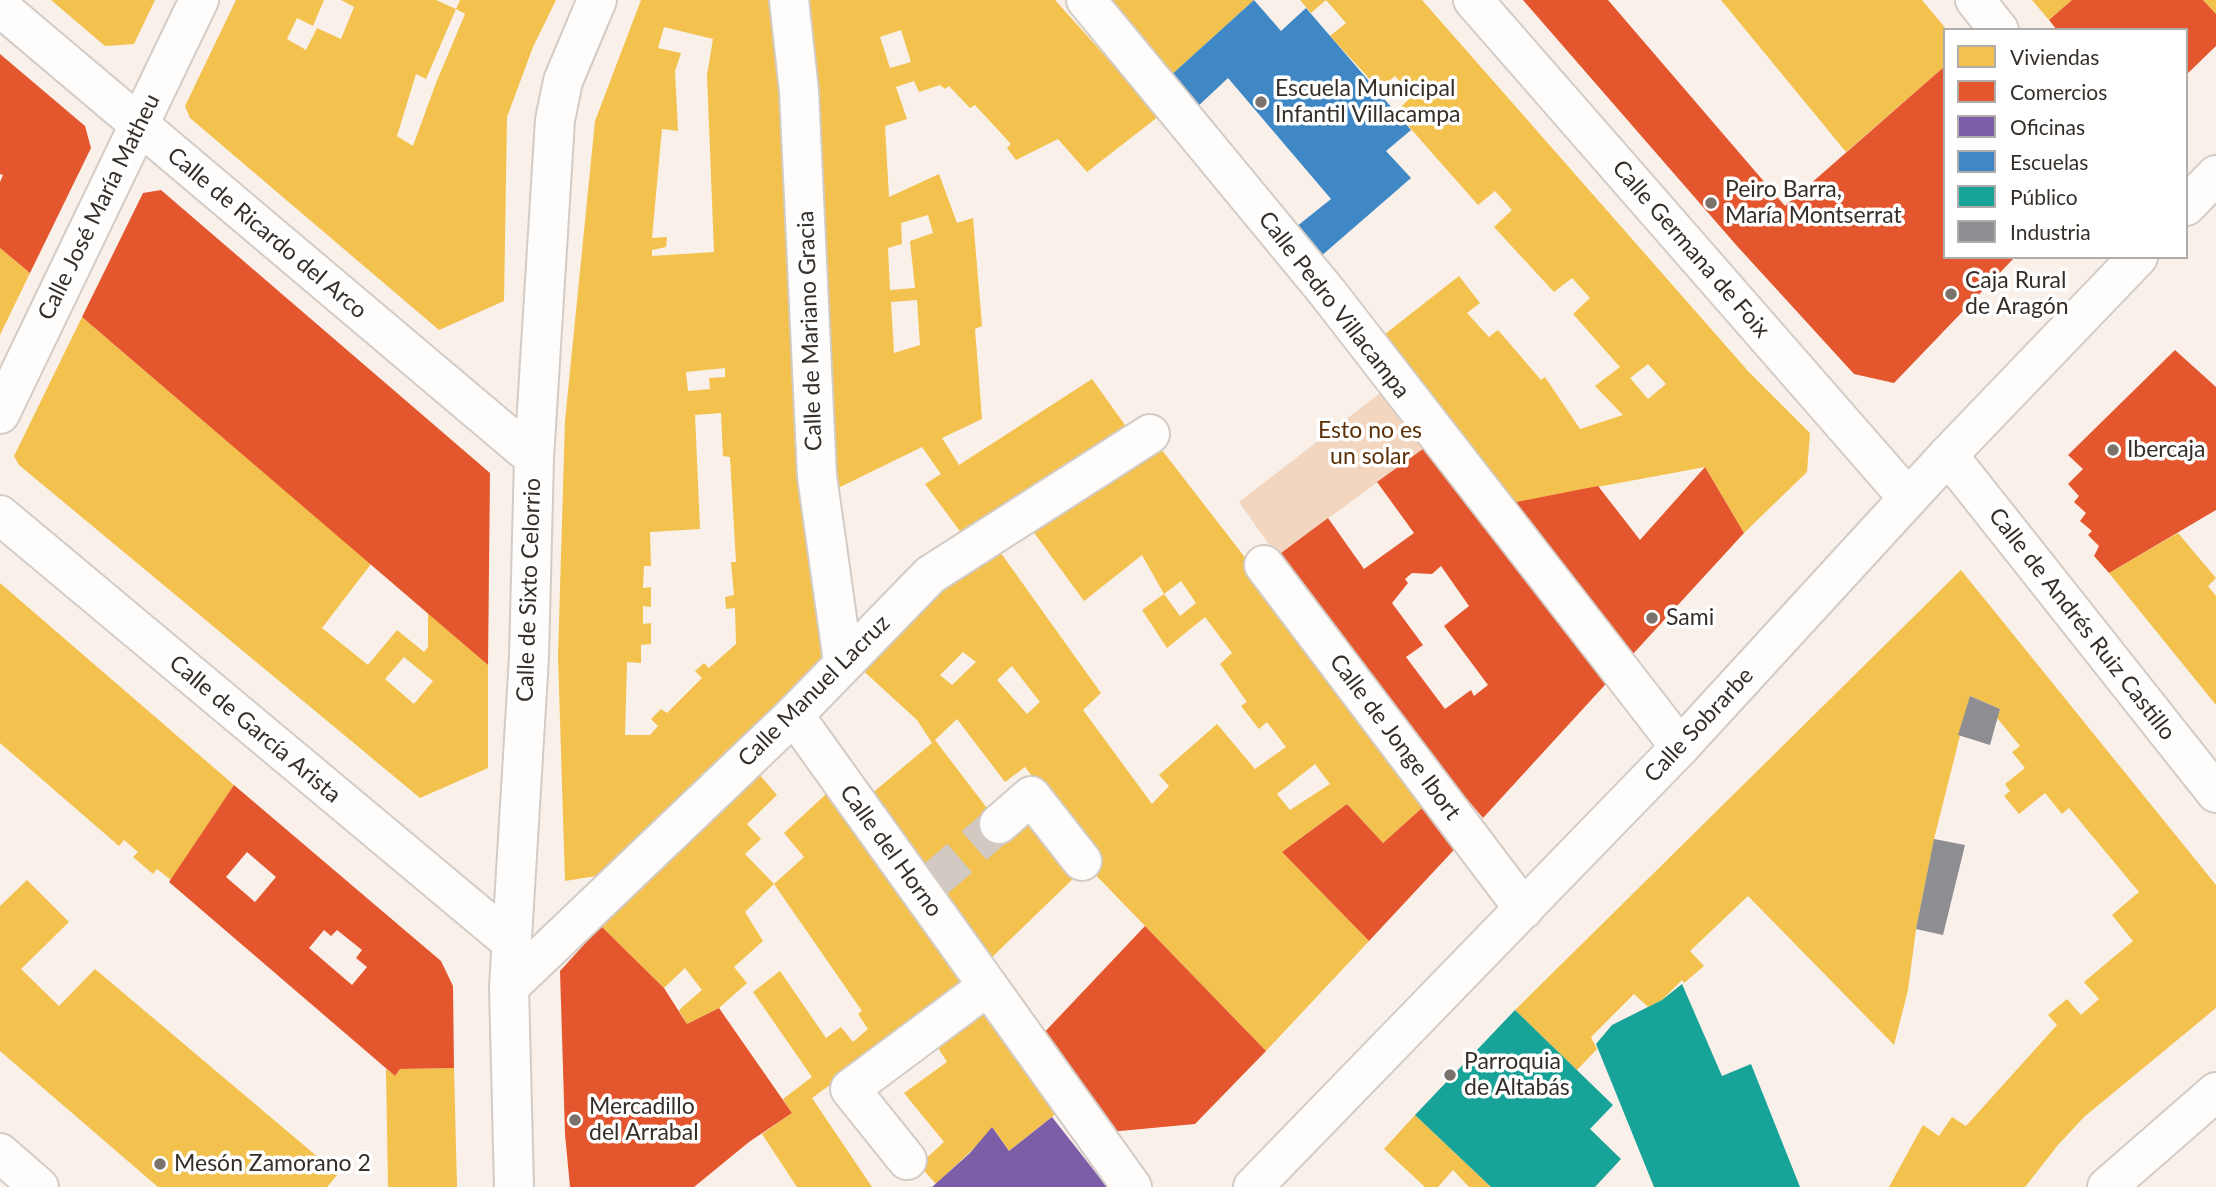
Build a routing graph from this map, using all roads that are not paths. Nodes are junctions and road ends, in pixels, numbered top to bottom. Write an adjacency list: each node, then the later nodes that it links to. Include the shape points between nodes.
1 (199, 0): 9 (street, Calle José María Matheu)
2 (597, 0): 16 (street, Calle de Sixto Celorrio, via 563,81 555,120)
3 (789, 0): 20 (street, Calle de Mariano Gracia, via 799,91 817,476)
4 (1086, 0): 22 (street, Calle Pedro Villacampa, via 1327,292)
5 (1473, 0): 17 (street, Calle Germana de Foix)
6 (1975, 0): 8 (street)
7 (0, 7): 9 (street, Calle de Ricardo del Arco)
8 (1998, 28)
9 (139, 124): 13 (street, Calle José María Matheu); 16 (street, Calle de Ricardo del Arco)
10 (2216, 175): 11 (street)
11 (2188, 204)
12 (2136, 259): 15 (street, Calle Sobrarbe)
13 (0, 414)
14 (1150, 434): 20 (street, Calle Manuel Lacruz, via 930,575)
15 (1948, 455): 17 (street, Calle Sobrarbe); 23 (street, Calle de Andrés Ruiz Castillo)
16 (534, 458): 27 (street, Calle de Sixto Celorrio, via 529,657)
17 (1908, 498): 22 (street, Calle Sobrarbe)
18 (0, 515): 27 (street, Calle de García Arista)
19 (1264, 565): 26 (street, Calle de Jonge Ibort)
20 (843, 661): 21 (street, Calle Manuel Lacruz)
21 (794, 715): 28 (street, Calle del Horno, via 926,888); 29 (street, Calle Manuel Lacruz)
22 (1680, 747): 26 (street, Calle Sobrarbe)
23 (2216, 793)
24 (999, 824): 25 (street, via 1026,789)
25 (1082, 861)
26 (1524, 909): 36 (street, Calle Sobrarbe)
27 (511, 942): 29 (street, Calle de Sixto Celorrio)
28 (988, 986): 32 (street, via 850,1089); 35 (street, Calle del Horno)
29 (509, 987): 34 (street, Calle de Sixto Celorrio)
30 (2216, 1092): 37 (street)
31 (0, 1153): 33 (street)
32 (907, 1160)
33 (38, 1187)
34 (514, 1187)
35 (1132, 1187)
36 (1254, 1187)
37 (2107, 1187)

